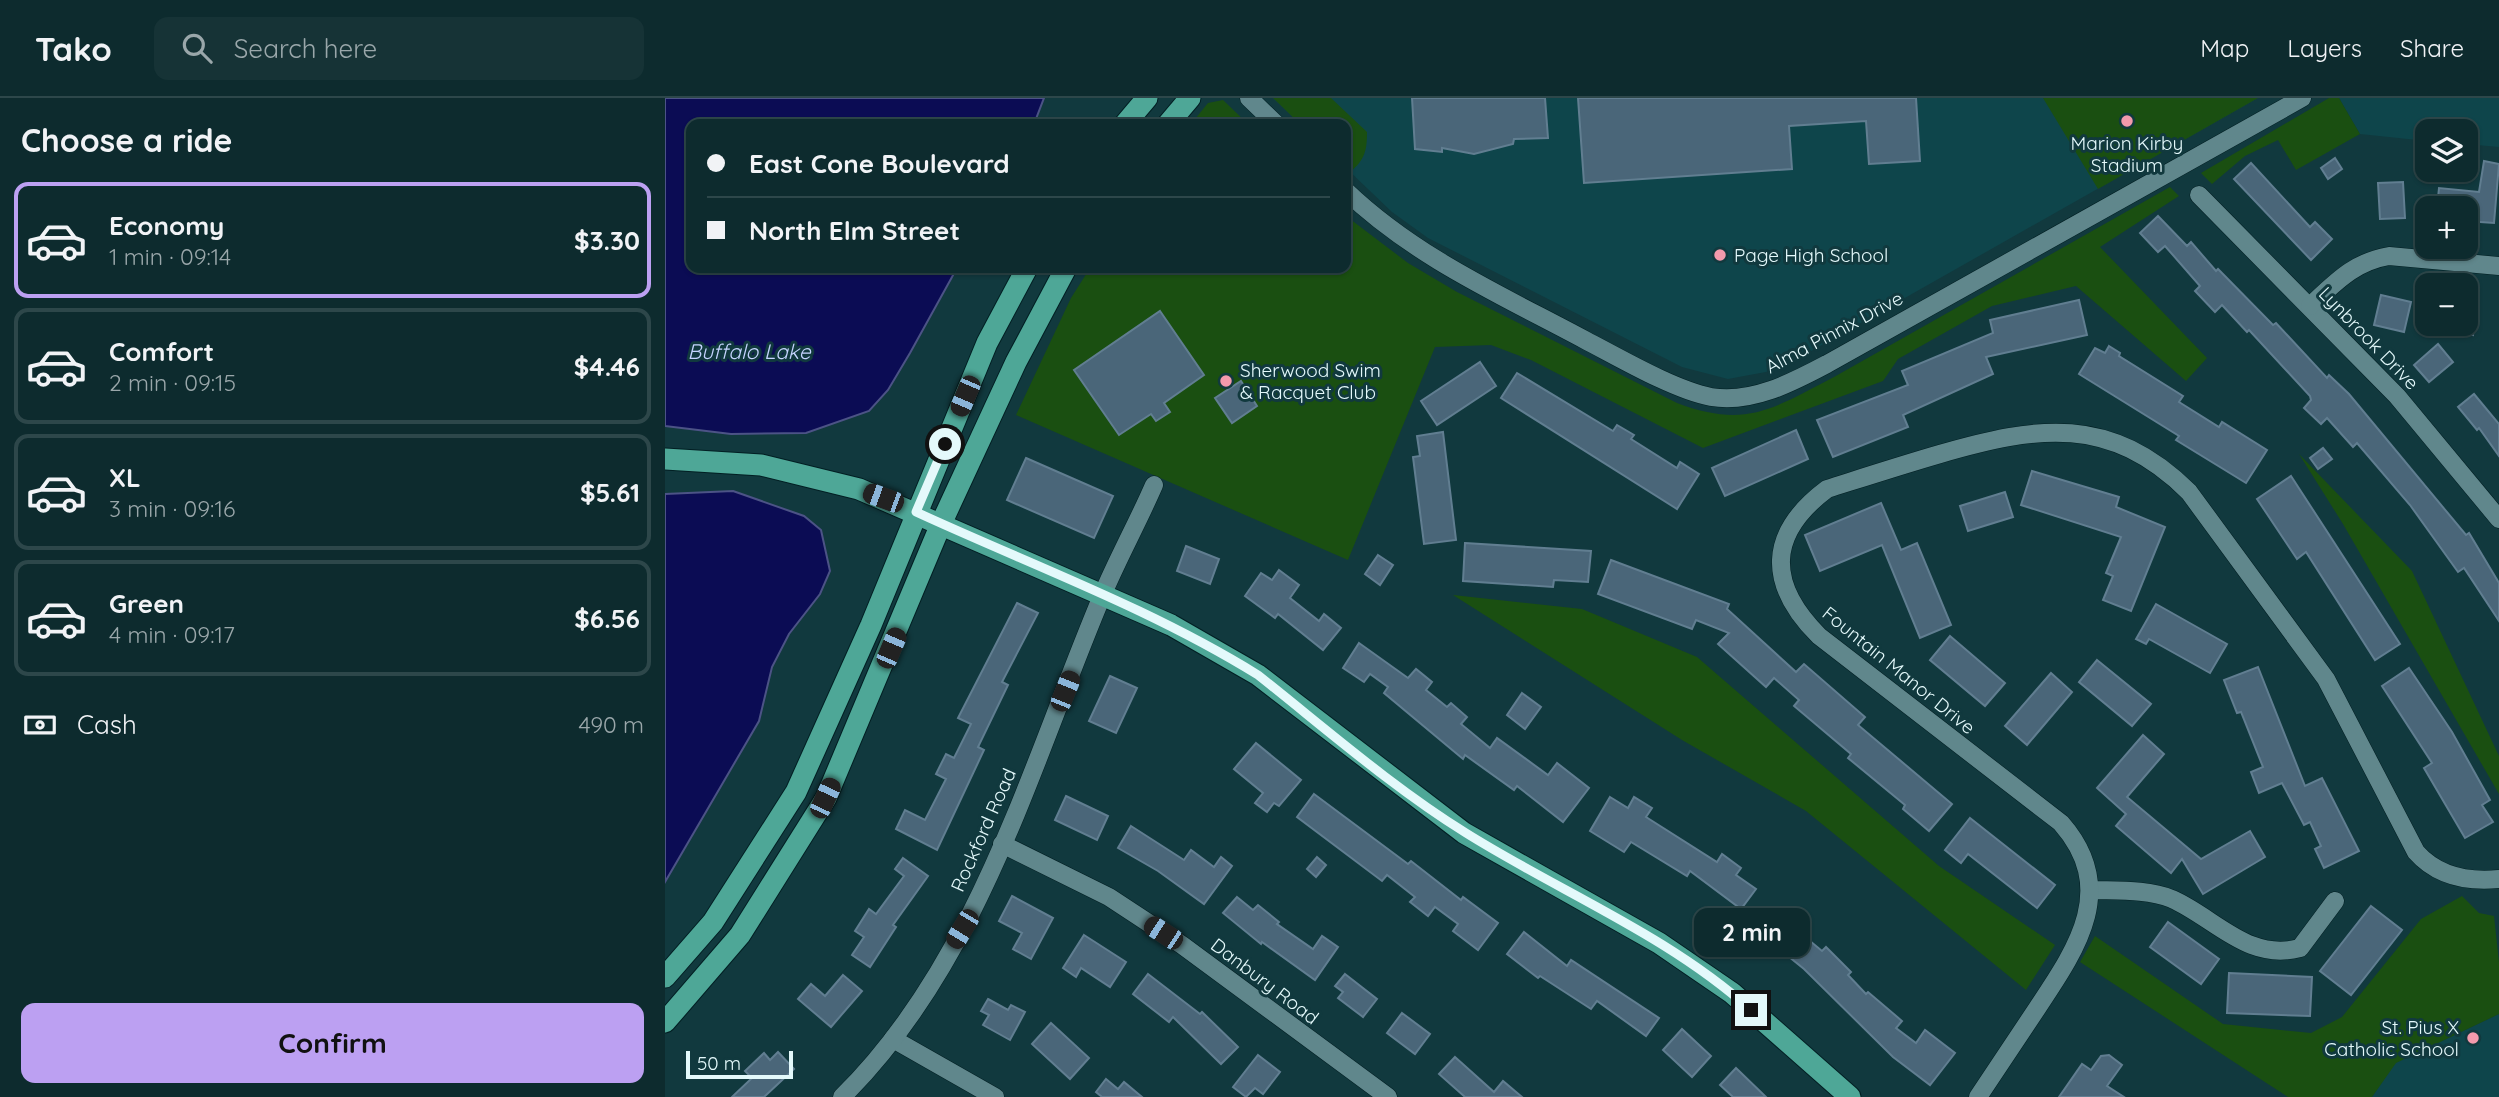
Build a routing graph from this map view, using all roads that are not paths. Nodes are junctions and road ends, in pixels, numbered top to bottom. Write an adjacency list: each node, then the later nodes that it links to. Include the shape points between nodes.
1 (1147, 98): 5 (main road)
2 (1191, 98): 6 (main road)
3 (1249, 98): 7 (street)
4 (2302, 98): 8 (street, Alma Pinnix Drive, via 1827,364 1791,383 1751,396 1711,397 1646,372 1437,261 1394,233)
5 (1129, 119)
6 (1172, 119)
7 (1271, 119)
8 (1351, 195)
9 (2199, 195): 13 (street, Lynbrook Drive)
10 (2499, 266): 13 (street, via 2389,256 2373,259 2346,272)
11 (1024, 273): 16 (main road, via 987,343)
12 (1063, 273): 18 (main road, via 1016,362)
13 (2310, 306): 17 (street, Lynbrook Drive, via 2397,396)
14 (665, 459): 16 (main road, via 761,465 814,476)
15 (1154, 485): 19 (street, Rockford Road)
16 (916, 512): 18 (main road); 24 (main road, via 796,792 713,922)
17 (2499, 519)
18 (941, 524): 19 (main road); 25 (main road, via 825,798 740,935)
19 (1103, 594): 20 (street, Rockford Road); 30 (main road, via 1171,625 1258,675 1464,832 1669,950 1732,993)
20 (1002, 844): 26 (street, Rockford Road, via 962,929); 29 (street, Danbury Road, via 1109,897 1161,931)
21 (2499, 879): 22 (street, Fountain Manor Drive, via 2453,877 2427,864 2416,852 2317,664 2189,492 2137,453 2087,435 2015,433 1827,489 1804,506 1779,560 1786,589 1800,614 1819,636 2061,823 2081,852)
22 (2091, 890): 23 (street, via 2170,898 2228,934 2271,952 2299,948); 31 (street, Fountain Manor Drive, via 2083,929 2069,961)
23 (2335, 901)
24 (665, 977)
25 (665, 1022)
26 (893, 1039): 27 (street, Rockford Road); 28 (street)
27 (842, 1097)
28 (995, 1097)
29 (1388, 1097)
30 (1850, 1097)
31 (1978, 1097)

